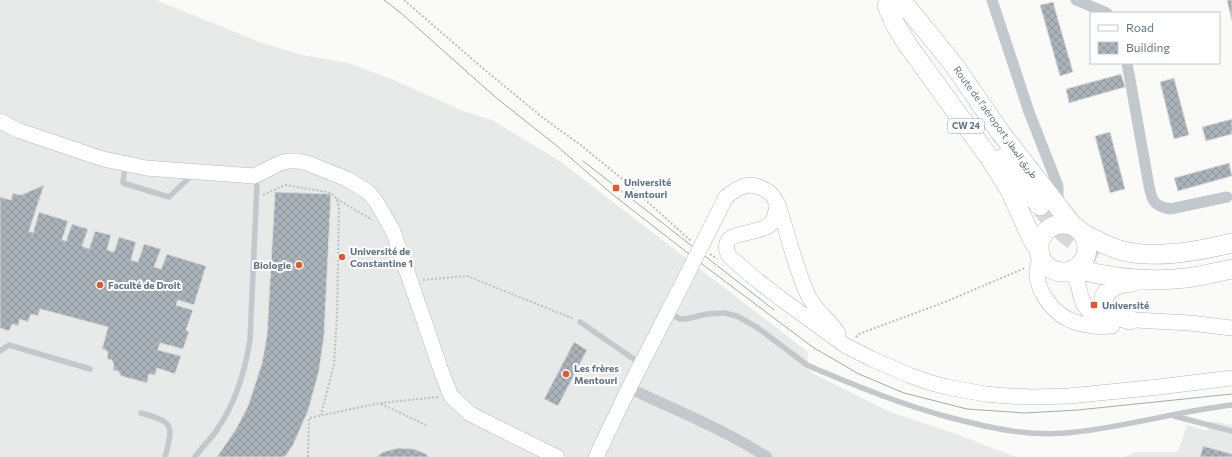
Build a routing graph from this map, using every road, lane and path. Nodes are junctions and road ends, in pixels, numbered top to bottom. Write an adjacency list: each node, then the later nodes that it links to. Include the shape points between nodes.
1 (404, 0): 19 (path, via 542,117 622,178)
2 (992, 0): 15 (street, via 1029,112 1058,186 1058,197)
3 (1076, 0): 5 (street)
4 (890, 2): 15 (highway, Route de l'aéroport طريق المطار / CW 24, via 973,118); 21 (highway, CW 24, via 896,26 907,44 1011,192 1032,239)
5 (1105, 12)
6 (1128, 64): 11 (street, via 1149,186 1156,204 1170,209)
7 (0, 121): 8 (street, via 16,130 103,159)
8 (125, 163): 9 (street, via 146,168); 9 (lane, via 123,183 169,197)
9 (194, 172): 10 (street)
10 (254, 176): 12 (lane, via 257,186); 16 (street, via 288,161 316,166 347,179 368,192)
11 (1226, 197)
12 (256, 198): 13 (path, via 285,185 327,192); 49 (lane, via 250,340 244,368 230,406 218,428)
13 (337, 199): 16 (path, via 370,219); 44 (path, via 339,207 334,364)
14 (778, 204): 29 (street, bridge, via 770,193 755,186 744,186 726,197); 34 (street, via 809,296); 34 (street, via 768,226 728,239 728,254 759,282)
15 (1048, 204): 17 (highway, Route de l'aéroport طريق المطار / CW 24)
16 (389, 224): 28 (street)
17 (1078, 230): 18 (highway, Route de l'aéroport طريق المطار / CW 24, via 1115,249 1143,254 1187,252); 21 (highway, via 1067,224 1046,230); 26 (highway, via 1085,239 1086,256)
18 (1232, 242)
19 (696, 244)
20 (709, 253): 24 (path)
21 (1035, 259): 26 (highway, via 1056,272); 30 (street, via 1040,287 1051,305 1065,318 1075,322); 34 (path, via 945,302 859,334)
22 (1106, 259): 23 (highway, via 1172,267)
23 (1232, 261)
24 (722, 263)
25 (1232, 269): 27 (highway, via 1187,278)
26 (1073, 270): 27 (highway); 30 (street, via 1081,298)
27 (1159, 280): 30 (highway, via 1115,285 1109,289)
28 (410, 281): 32 (path, via 467,276); 40 (street)
29 (670, 308): 36 (street); 45 (lane, via 680,319 724,313 737,316 816,369 930,412 1001,430 1036,434 1075,433)
30 (1095, 314): 31 (street, via 1112,326); 31 (highway, via 1104,306 1113,314)
31 (1130, 320): 33 (street)
32 (580, 322): 36 (lane)
33 (1232, 328)
34 (846, 346): 38 (street, via 928,382 1000,395 1069,396)
35 (0, 351): 37 (lane, via 9,345)
36 (641, 364): 39 (street)
37 (90, 369)
38 (1232, 378)
39 (629, 388): 52 (street); 53 (street, via 747,444)
40 (451, 396): 41 (path); 51 (street, via 469,413 540,451)
41 (380, 403): 44 (path); 46 (path)
42 (1232, 405): 45 (lane)
43 (141, 412): 48 (lane, via 167,423 170,440)
44 (321, 415): 50 (path, via 309,418)
45 (1172, 415): 47 (lane)
46 (426, 425)
47 (1232, 431)
48 (165, 457)
49 (195, 457)
50 (308, 457)
51 (557, 457)
52 (596, 457)
53 (767, 457)

